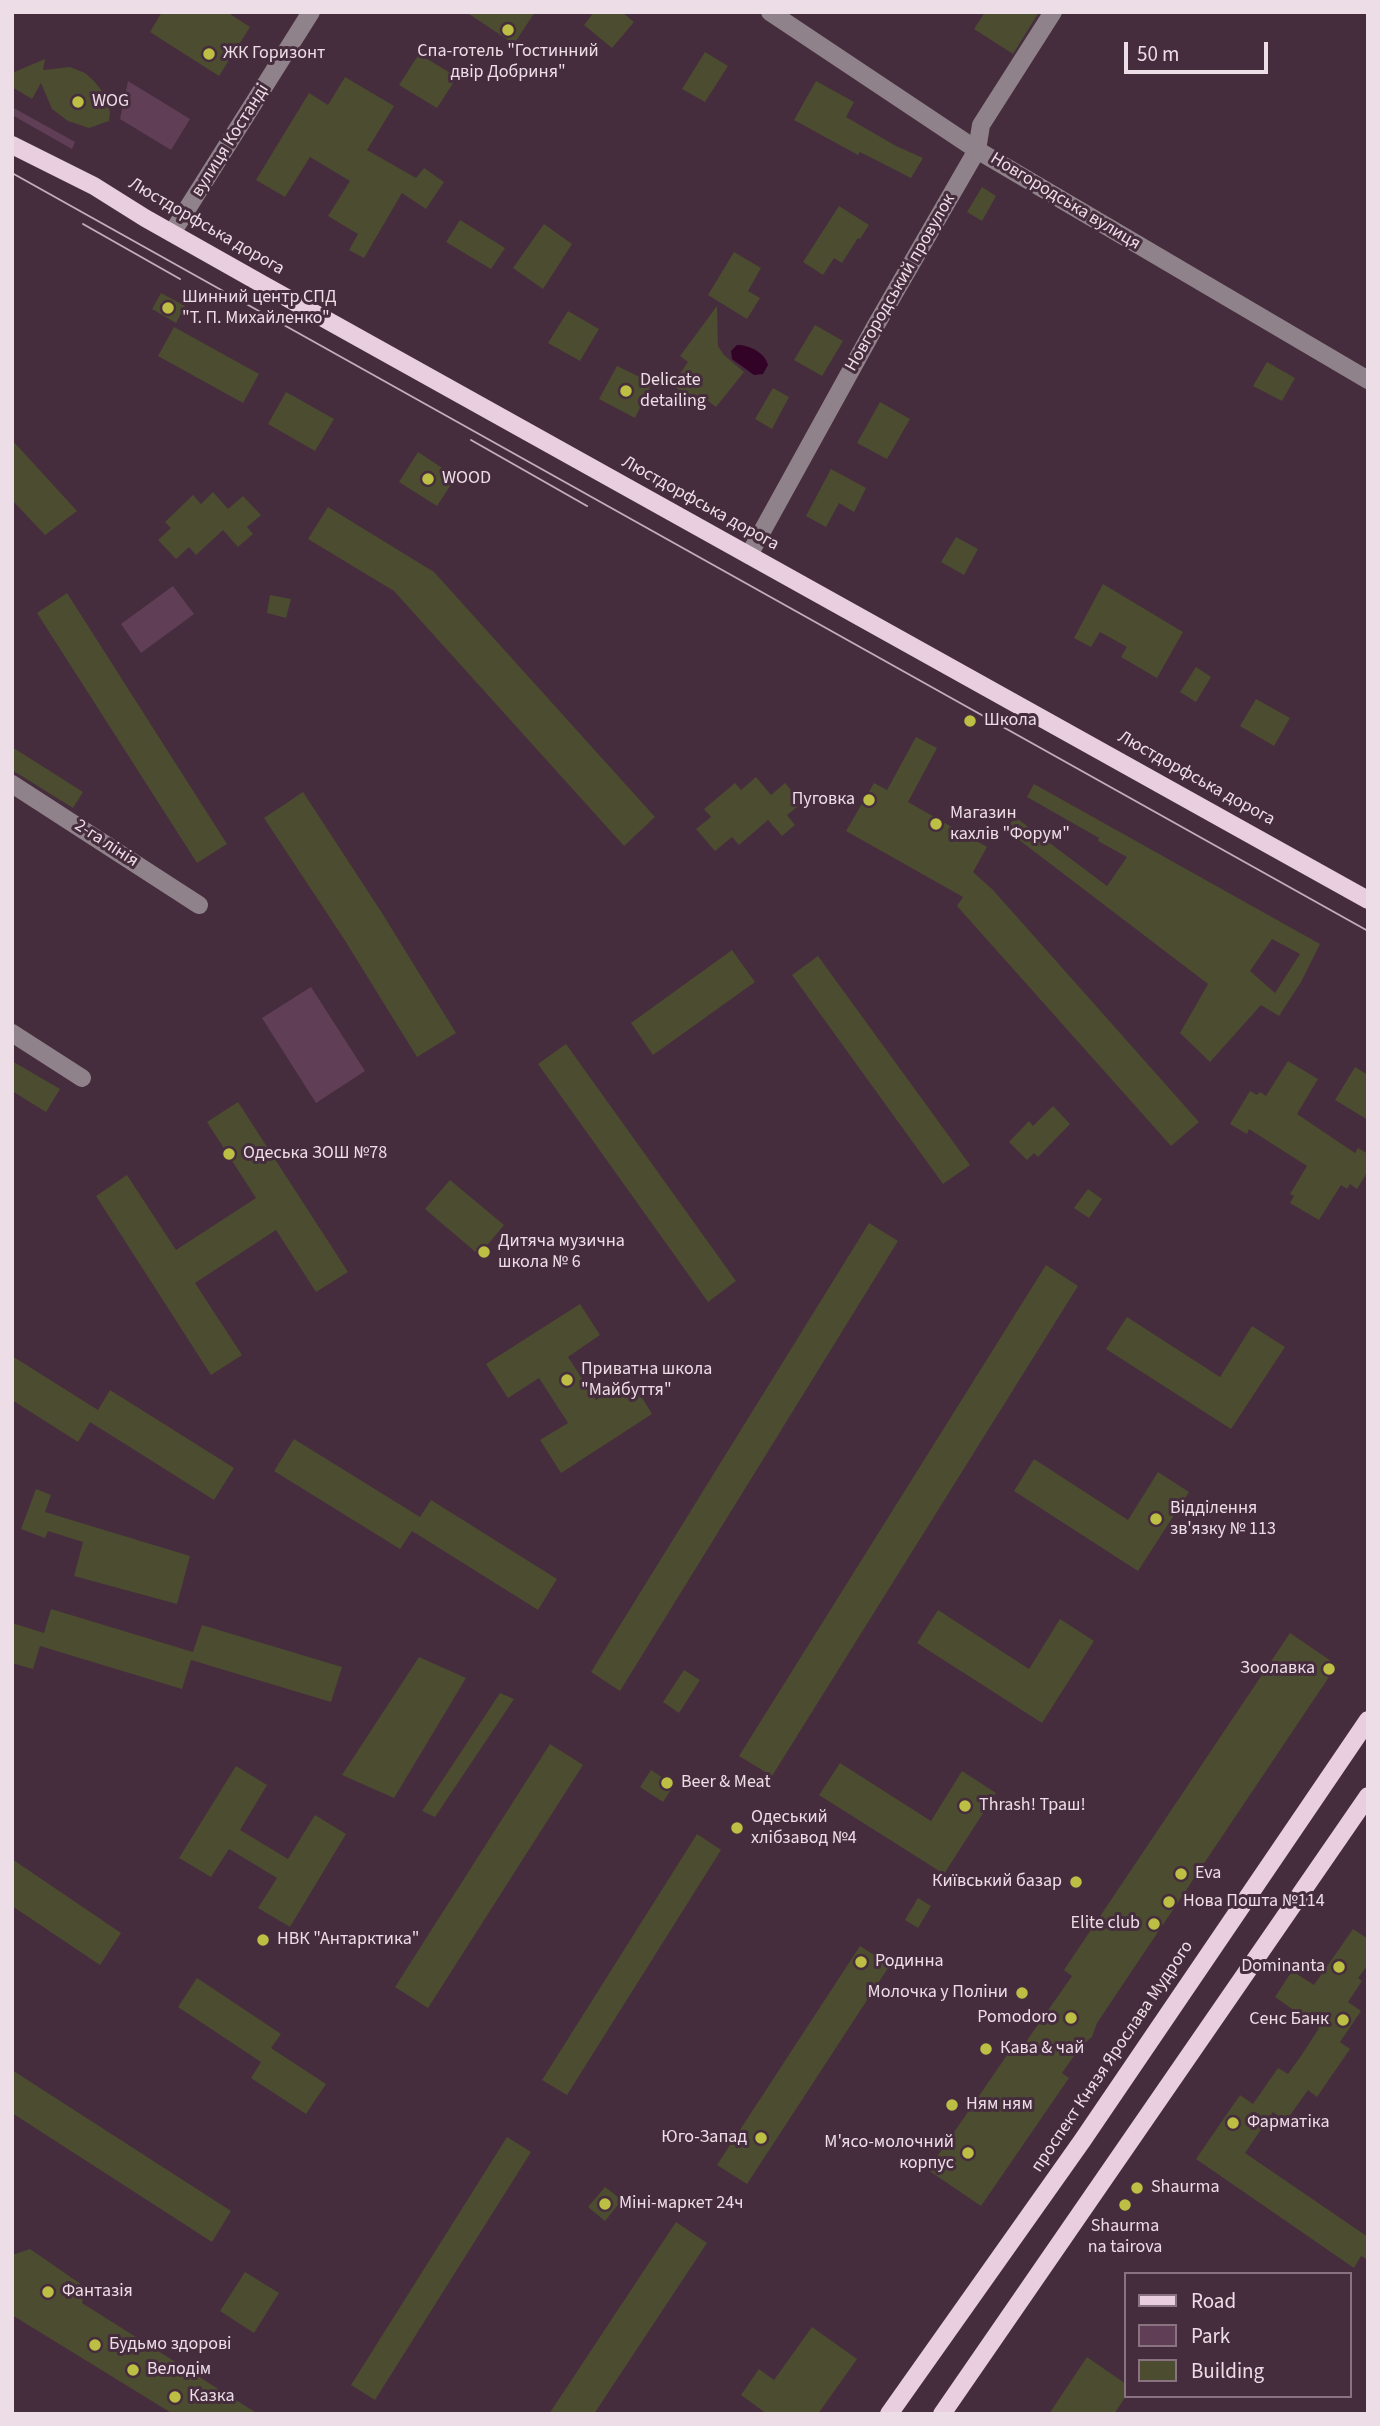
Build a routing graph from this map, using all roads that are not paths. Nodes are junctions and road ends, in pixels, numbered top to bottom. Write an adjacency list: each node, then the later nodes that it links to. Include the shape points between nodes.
1 (312, 12): 6 (street, вулиця Костанді)
2 (770, 12): 5 (street, Новгородська вулиця)
3 (1053, 12): 5 (street, Новгородський провулок, via 981,125)
4 (12, 145): 6 (main road, Люстдорфська дорога, via 94,186)
5 (977, 150): 7 (street, Новгородська вулиця); 8 (street, Новгородський провулок)
6 (172, 233): 8 (main road, Люстдорфська дорога)
7 (1368, 380)
8 (749, 555): 10 (main road, Люстдорфська дорога)
9 (12, 784): 11 (street, 2-га лінія)
10 (1368, 900)
11 (199, 905)
12 (12, 1033): 13 (street)
13 (82, 1078)
14 (1368, 1720): 16 (main road, проспект Князя Ярослава Мудрого, via 1082,2141)
15 (1368, 1796): 17 (main road)
16 (889, 2414)
17 (942, 2414)

